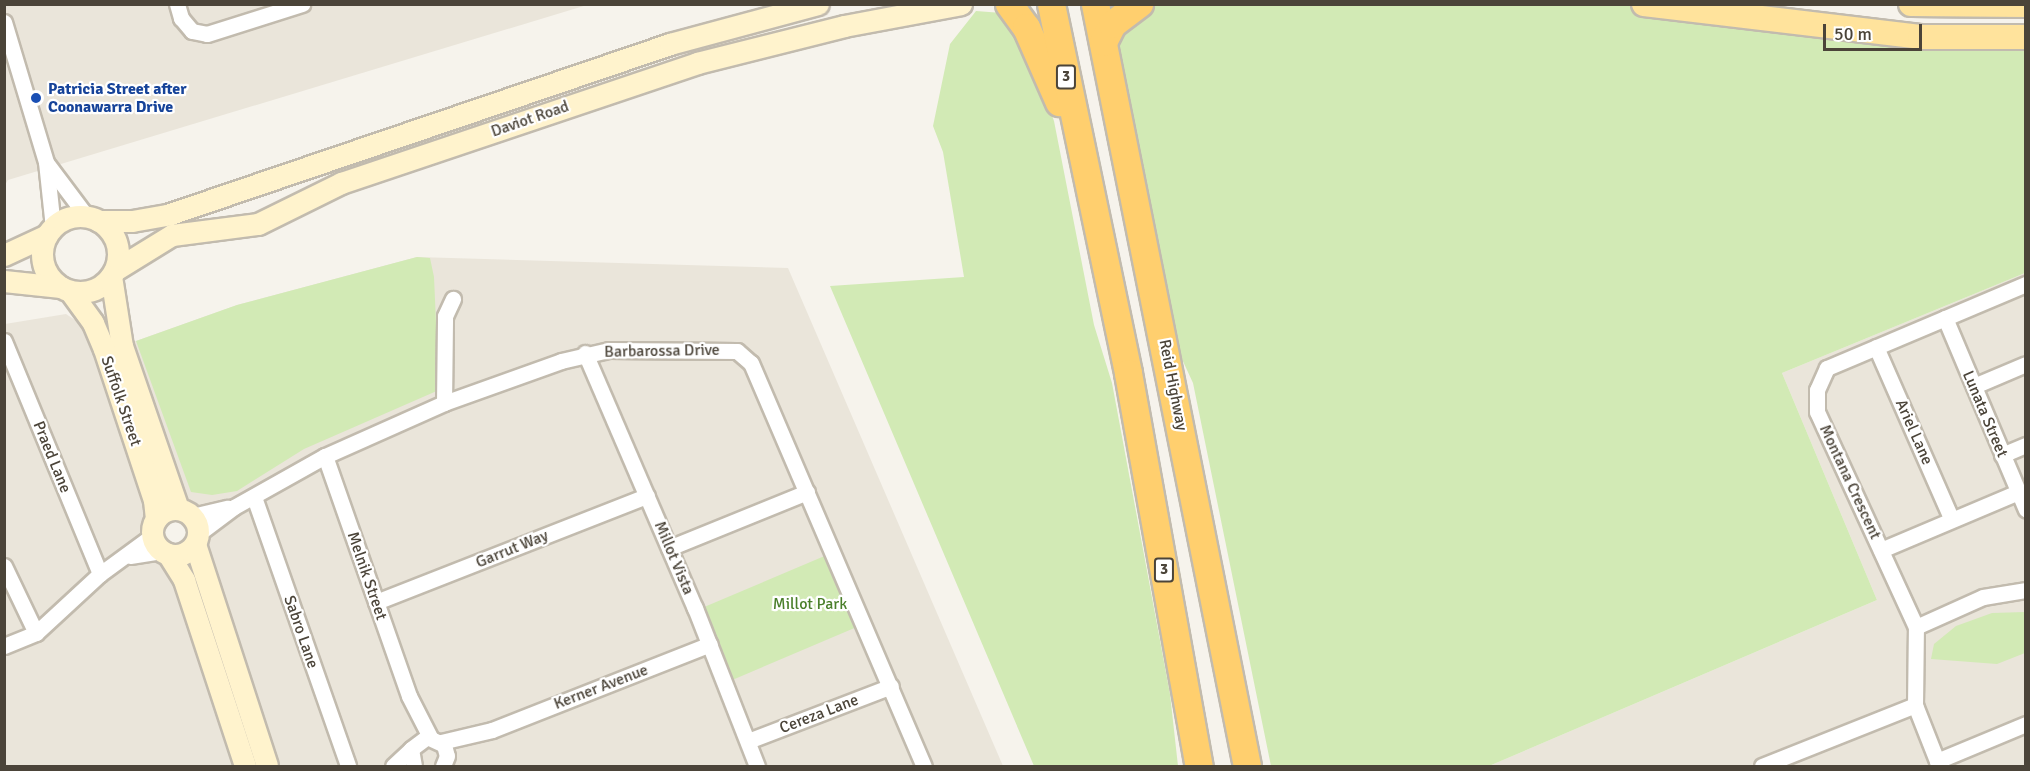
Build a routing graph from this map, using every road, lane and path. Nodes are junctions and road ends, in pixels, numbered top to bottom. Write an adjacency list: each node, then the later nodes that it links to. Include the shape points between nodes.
1 (177, 4): 2 (street, via 181,18 192,31 207,34)
2 (302, 4)
3 (818, 4): 17 (street, Daviot Road, via 670,44 170,214 132,221)
4 (962, 4): 20 (street, Daviot Road, via 844,26 697,63 341,183 258,224 172,235)
5 (1009, 4): 15 (highway, via 1026,27)
6 (1051, 4): 15 (highway, 3)
7 (1095, 4): 14 (highway, Reid Highway)
8 (1139, 4): 14 (highway, via 1112,24)
9 (1644, 4): 13 (main road, via 1879,33)
10 (1911, 4): 11 (main road)
11 (2025, 5)
12 (4, 22): 16 (street)
13 (2025, 37)
14 (1104, 42): 69 (highway, Reid Highway)
15 (1081, 149): 68 (highway, 3, via 1128,373)
16 (46, 162): 17 (street); 18 (street)
17 (93, 219): 18 (street, via 69,218); 20 (street, via 117,243)
18 (50, 232): 19 (street); 23 (street, via 43,250 44,267)
19 (4, 255)
20 (113, 273): 23 (street, via 90,291); 41 (street, Suffolk Street, via 122,346)
21 (4, 281): 23 (street)
22 (2025, 284): 25 (street, Montana Crescent)
23 (65, 289): 42 (street, Suffolk Street, via 93,323 104,349 154,500)
24 (453, 299): 31 (street, via 445,315)
25 (1945, 318): 27 (street, Montana Crescent); 30 (street, Lunata Street)
26 (4, 341): 46 (street, Praed Lane)
27 (1876, 347): 40 (street, Ariel Lane); 44 (street, Montana Crescent, via 1827,368 1817,390 1817,412)
28 (585, 353): 31 (street, Barbarossa Drive); 35 (street, Barbarossa Drive, via 726,350 744,355 752,363); 37 (street, Millot Vista)
29 (2025, 364): 30 (street)
30 (1974, 386): 33 (street, Lunata Street)
31 (444, 403): 34 (street, Barbarossa Drive)
32 (2025, 445): 33 (street)
33 (2002, 455): 36 (street, Lunata Street)
34 (325, 456): 38 (street, Barbarossa Drive); 48 (street, Melnik Street)
35 (807, 492): 43 (street); 53 (street, Barbarossa Drive)
36 (2018, 492): 39 (street, Lunata Street); 40 (street)
37 (647, 496): 43 (street, Millot Vista); 48 (street, Garrut Way)
38 (254, 497): 41 (street, Barbarossa Drive); 63 (street, Sabro Lane)
39 (2025, 510)
40 (1951, 518): 44 (street)
41 (191, 526): 42 (street, via 183,554); 42 (street, via 166,511); 62 (street, Suffolk Street)
42 (160, 540): 46 (street); 61 (street, Suffolk Street, via 184,580)
43 (669, 548): 51 (street, Millot Vista)
44 (1881, 550): 49 (street, Montana Crescent)
45 (4, 566): 50 (street)
46 (100, 574): 50 (street)
47 (2025, 590): 49 (street, via 1983,597)
48 (376, 602): 54 (street, Melnik Street)
49 (1916, 627): 55 (street)
50 (36, 633): 52 (street)
51 (710, 644): 57 (street, Millot Vista); 59 (street, Kerner Avenue)
52 (4, 646)
53 (891, 686): 57 (street, Cereza Lane); 67 (street, Barbarossa Drive)
54 (409, 696): 58 (street, Melnik Street); 59 (street, Melnik Street)
55 (1915, 705): 60 (street); 70 (street)
56 (2025, 724): 60 (street)
57 (748, 741): 66 (street, Millot Vista)
58 (413, 746): 59 (street, Kerner Avenue); 64 (street); 65 (street, Melnik Street)
59 (440, 750)
60 (1938, 764)
61 (245, 766)
62 (267, 766)
63 (348, 766)
64 (393, 766)
65 (414, 766)
66 (756, 766)
67 (924, 766)
68 (1199, 766)
69 (1247, 766)
70 (1762, 766)

